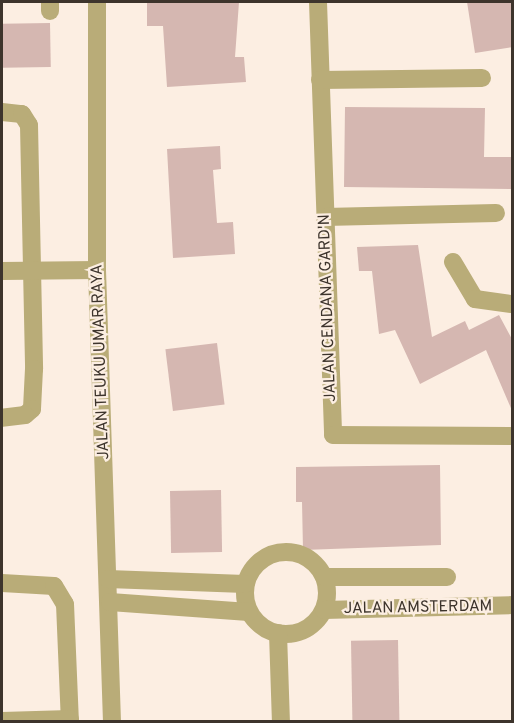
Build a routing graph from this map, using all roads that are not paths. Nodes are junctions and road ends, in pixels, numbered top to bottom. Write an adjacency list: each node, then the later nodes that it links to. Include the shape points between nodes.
1 (97, 2): 10 (street, JALAN TEUKU UMAR RAYA)
2 (318, 2): 4 (street, JALAN CENDANA GARD'N)
3 (482, 78): 4 (street)
4 (320, 80): 7 (street, JALAN CENDANA GARD'N)
5 (2, 112): 9 (street, via 22,114 29,125)
6 (496, 213): 7 (street)
7 (325, 217): 14 (street, JALAN CENDANA GARD'N, via 333,435)
8 (453, 262): 12 (street, via 475,299)
9 (34, 270): 10 (street); 11 (street); 13 (street, via 33,405 25,415)
10 (97, 270): 17 (street, JALAN TEUKU UMAR RAYA)
11 (2, 271)
12 (513, 304)
13 (2, 418)
14 (513, 436)
15 (324, 577): 16 (street, JALAN AMSTERDAM); 19 (street, via 308,558 283,552 259,561); 22 (street)
16 (447, 577)
17 (108, 579): 19 (street); 20 (street, JALAN TEUKU UMAR RAYA)
18 (2, 583): 25 (street, via 54,586 65,604)
19 (245, 584): 23 (street)
20 (110, 602): 23 (street); 27 (street, JALAN TEUKU UMAR RAYA)
21 (513, 605): 22 (street, JALAN AMSTERDAM)
22 (324, 610): 24 (street, via 305,630)
23 (249, 612): 24 (street, via 266,629)
24 (278, 633): 28 (street)
25 (70, 720): 26 (street)
26 (2, 721)
27 (112, 722)
28 (281, 722)

